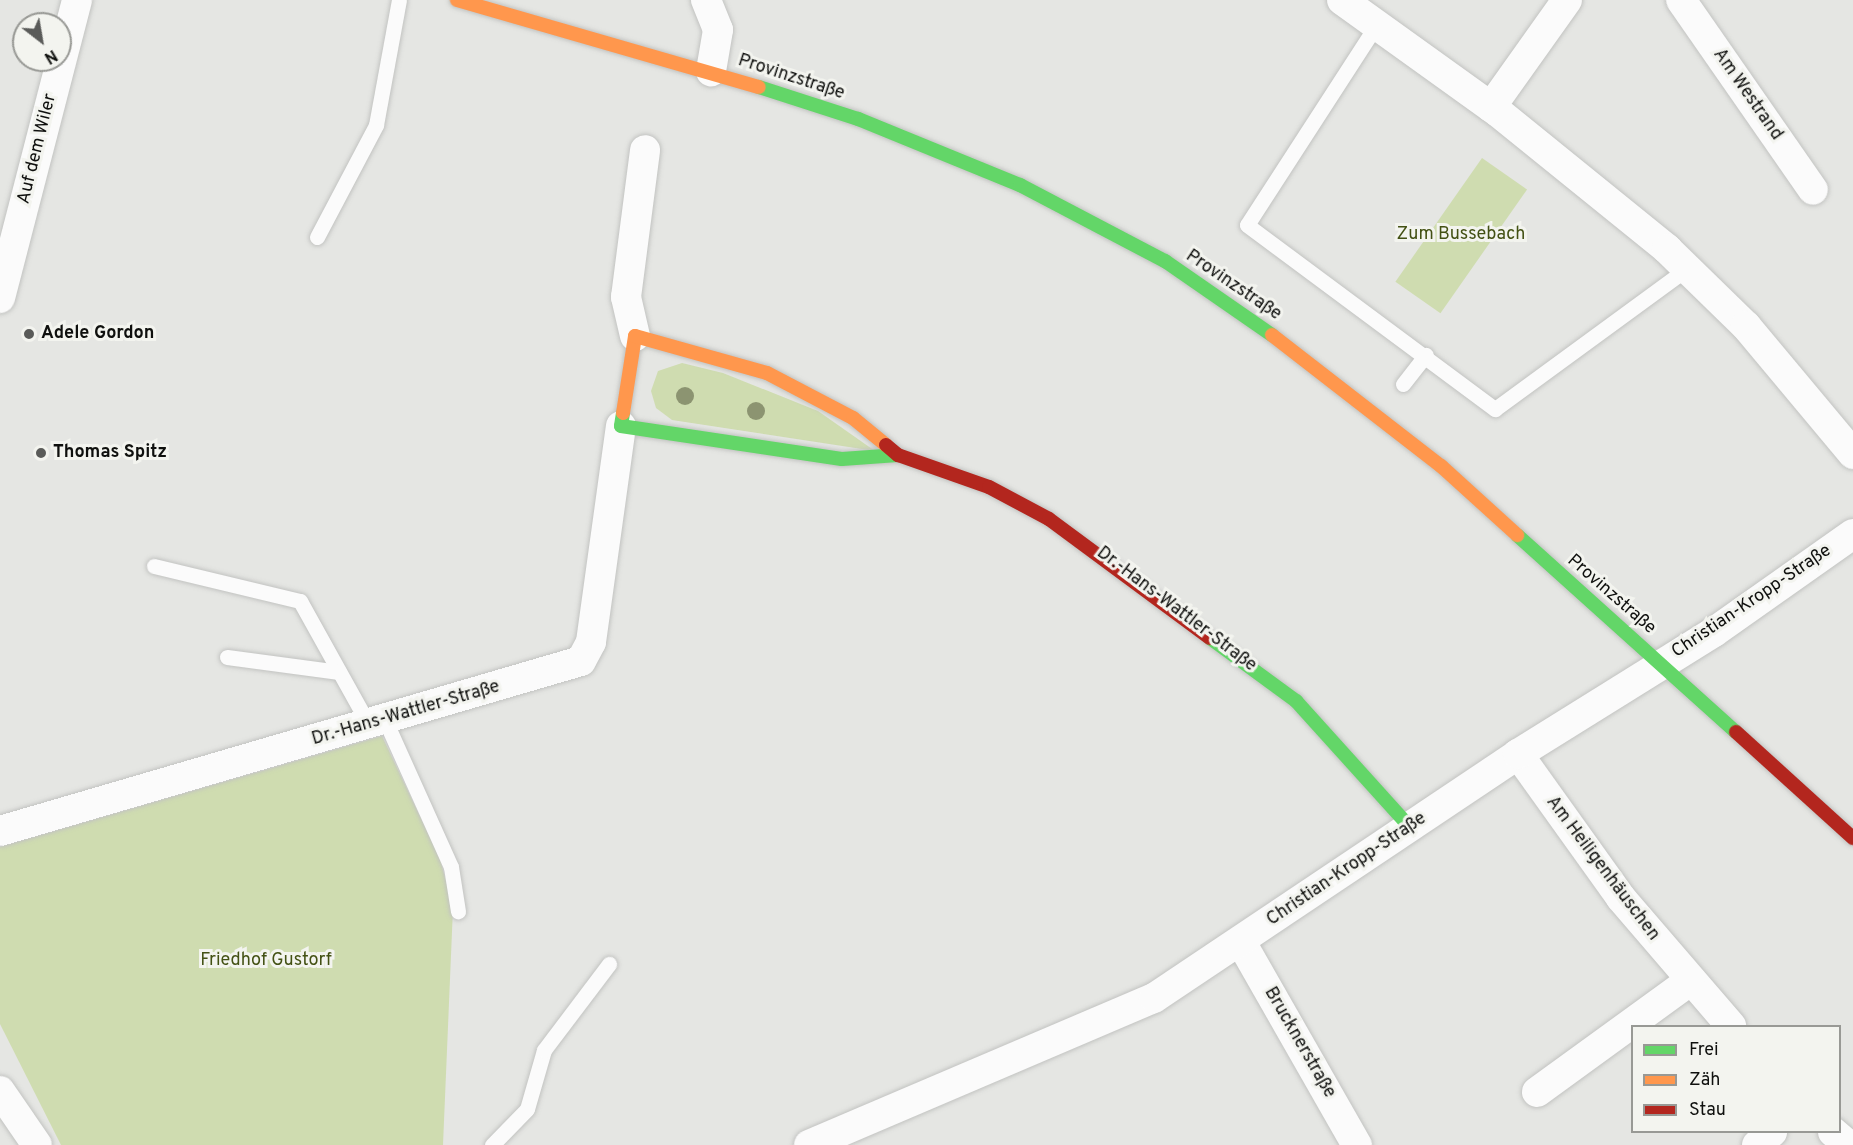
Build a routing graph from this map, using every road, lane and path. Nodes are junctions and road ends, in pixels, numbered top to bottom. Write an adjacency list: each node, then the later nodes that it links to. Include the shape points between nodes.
1 (77, 0): 15 (street, Auf dem Wiler)
2 (399, 0): 13 (lane, via 376,125)
3 (457, 0): 9 (street, Provinzstraße)
4 (706, 0): 9 (street, via 718,30)
5 (1342, 0): 8 (street)
6 (1567, 0): 10 (street)
7 (1681, 0): 12 (street, Am Westrand)
8 (1377, 24): 10 (street); 17 (lane, via 1247,225)
9 (711, 71): 25 (street, Provinzstraße, via 983,167 1165,261 1351,393)
10 (1491, 107): 14 (street)
11 (645, 150): 16 (street, Dr.-Hans-Wattler-Straße, via 626,297)
12 (1813, 190)
13 (317, 237)
14 (1688, 268): 17 (lane, via 1496,409); 20 (street, via 1769,352)
15 (0, 298)
16 (635, 336): 19 (street, Dr.-Hans-Wattler-Straße); 21 (street, Dr.-Hans-Wattler-Straße, via 767,373 853,418)
17 (1426, 355): 18 (lane)
18 (1403, 384)
19 (621, 426): 21 (street, Dr.-Hans-Wattler-Straße, via 842,459); 27 (street, Dr.-Hans-Wattler-Straße, via 591,642 584,658)
20 (1853, 454)
21 (897, 455): 29 (street, Dr.-Hans-Wattler-Straße, via 989,487 1130,574 1296,701)
22 (1853, 534): 25 (street, Christian-Kropp-Straße, via 1714,632)
23 (154, 566): 26 (lane, via 300,601)
24 (227, 657): 26 (lane)
25 (1660, 662): 28 (street, Christian-Kropp-Straße); 31 (street, Provinzstraße)
26 (339, 672): 27 (lane)
27 (377, 722): 30 (street, Dr.-Hans-Wattler-Straße); 32 (lane, via 448,860)
28 (1518, 754): 29 (street, Christian-Kropp-Straße); 35 (street, Am Heiligenhäuschen, via 1606,880)
29 (1410, 827): 33 (street, Christian-Kropp-Straße)
30 (0, 831)
31 (1853, 838)
32 (458, 911)
33 (1241, 942): 41 (street, Christian-Kropp-Straße, via 1135,1007); 45 (street, Brucknerstraße)
34 (609, 964): 43 (lane, via 544,1050 527,1109)
35 (1690, 981): 36 (street, Am Heiligenhäuschen); 38 (street)
36 (1730, 1025)
37 (0, 1091): 42 (street)
38 (1537, 1092)
39 (1770, 1133): 46 (street)
40 (1835, 1133): 47 (street)
41 (855, 1136): 44 (street, Christian-Kropp-Straße)
42 (37, 1145)
43 (492, 1145)
44 (809, 1145)
45 (1357, 1145)
46 (1757, 1145)
47 (1848, 1145)

